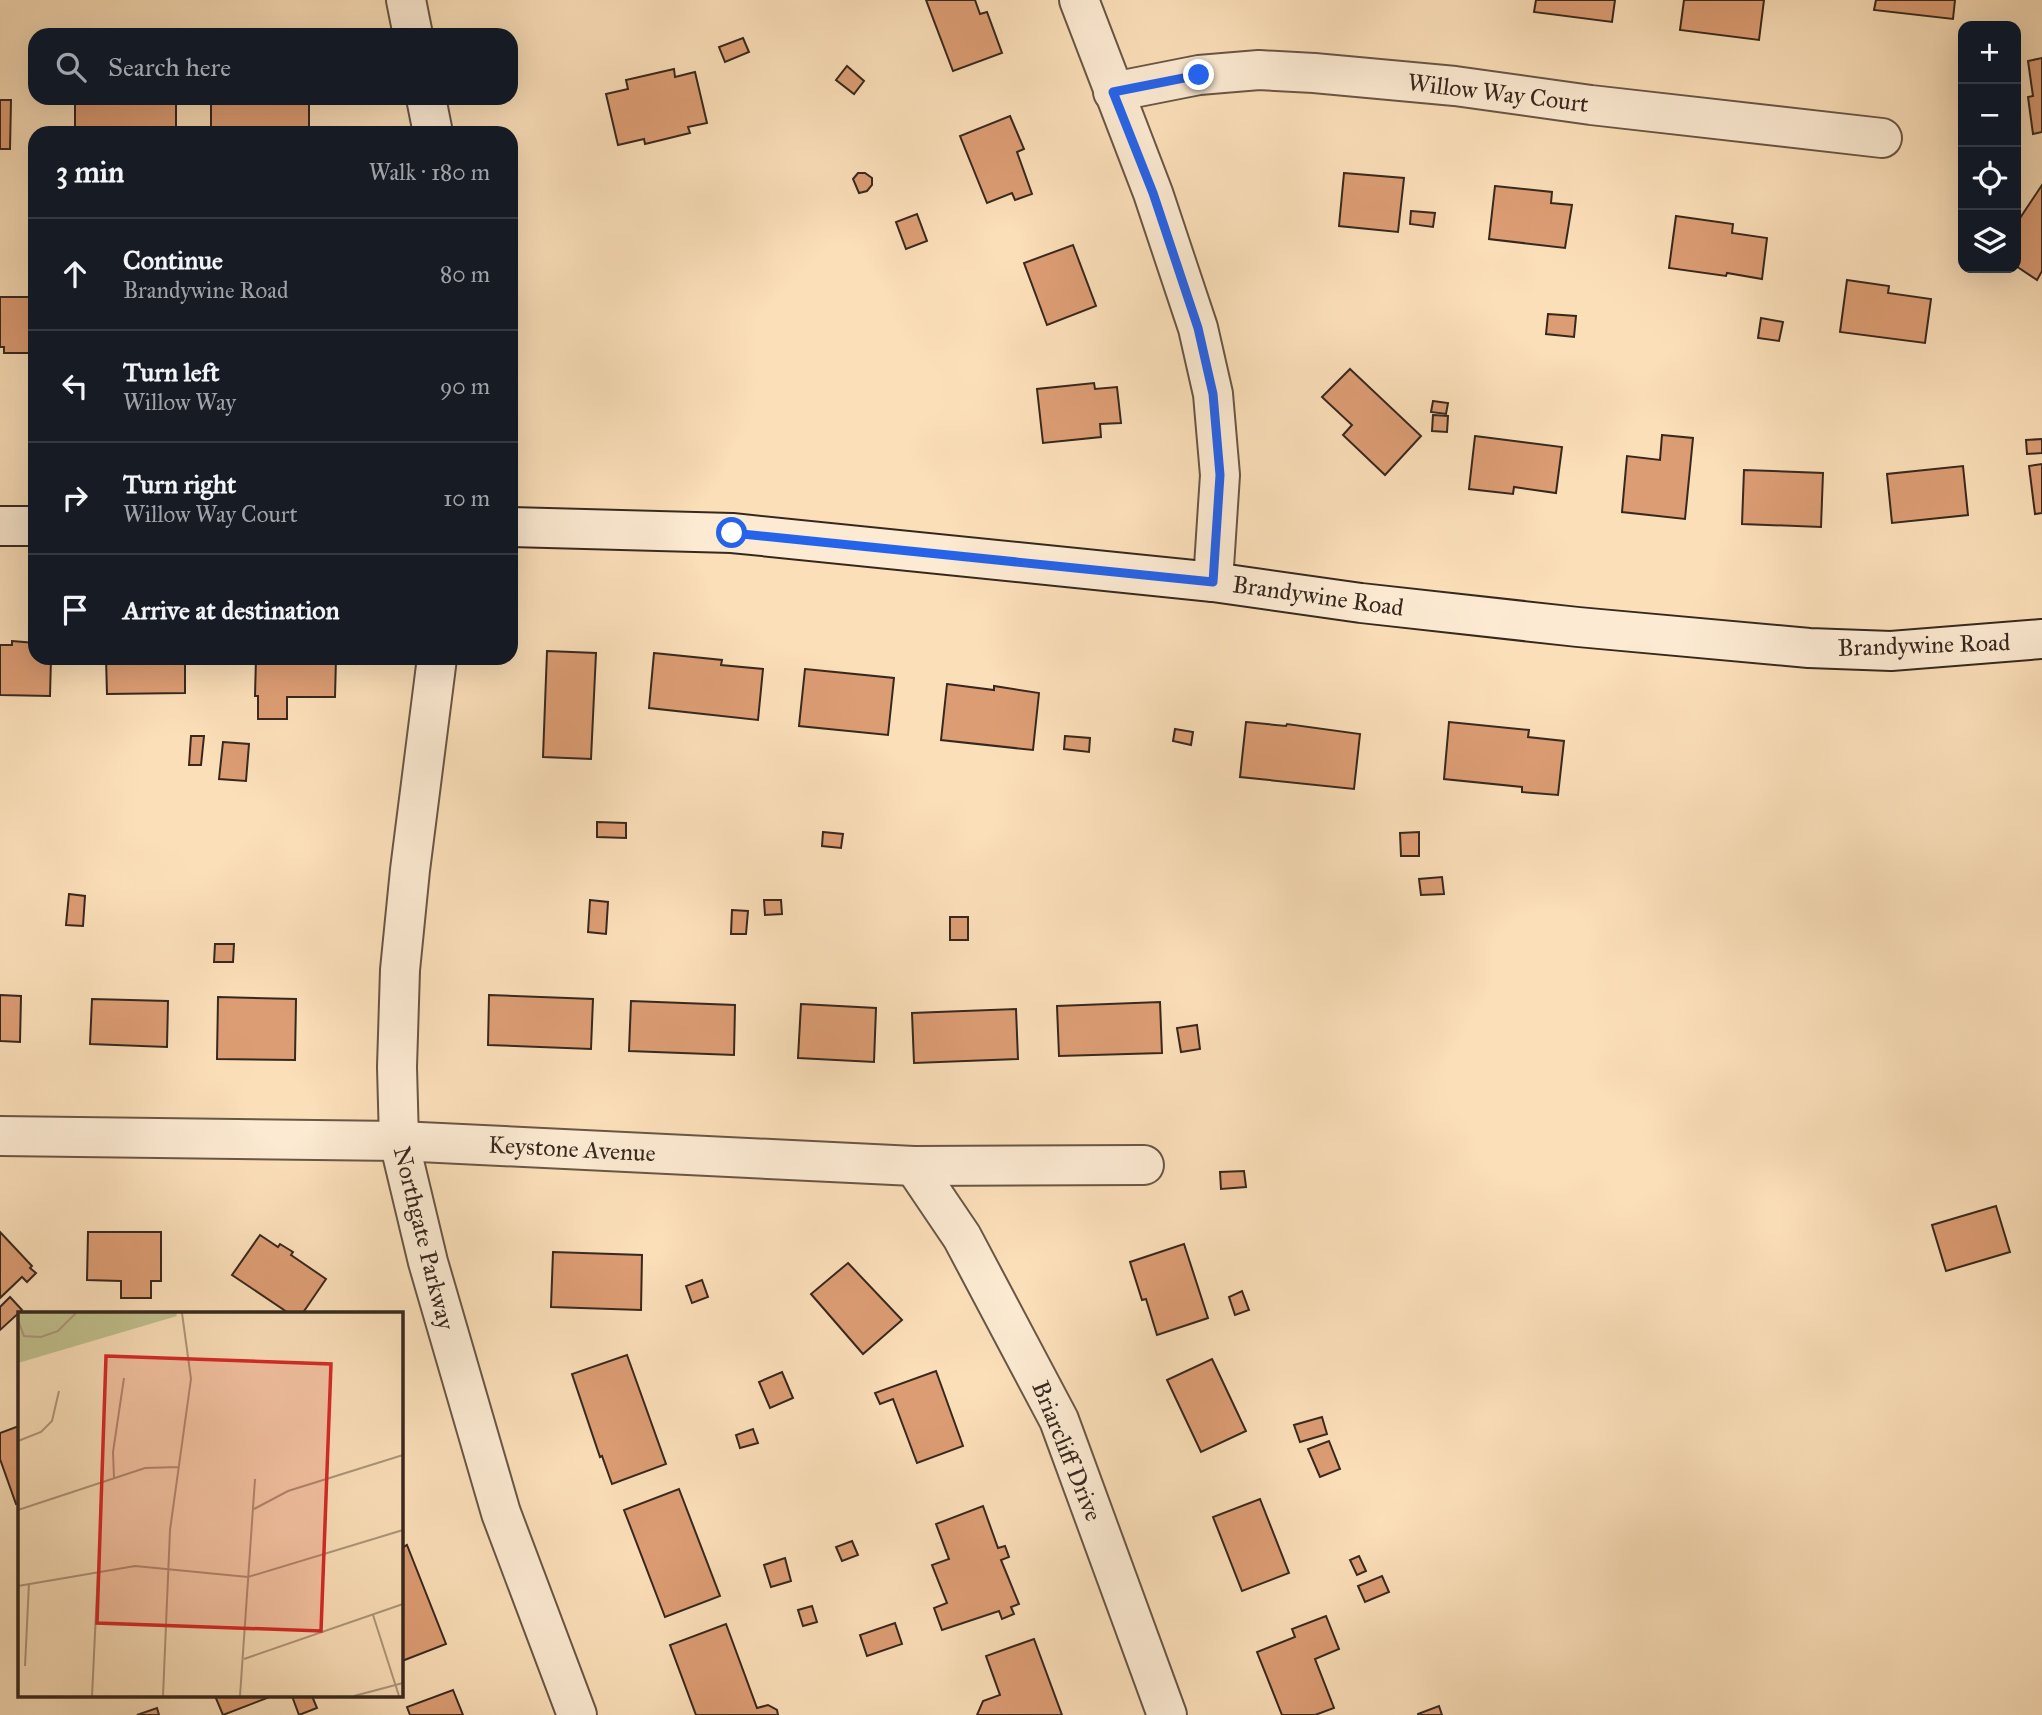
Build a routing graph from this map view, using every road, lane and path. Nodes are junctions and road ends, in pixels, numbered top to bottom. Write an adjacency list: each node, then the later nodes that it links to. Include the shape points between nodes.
1 (406, 0): 3 (street)
2 (1079, 0): 4 (street)
3 (412, 28)
4 (1113, 92): 7 (street, Willow Way Court, via 1199,75 1273,71 1455,86); 11 (street, via 1198,328 1213,394 1220,475)
5 (427, 105): 6 (street)
6 (432, 126)
7 (1882, 138)
8 (0, 526): 9 (street)
9 (28, 526)
10 (518, 527): 11 (street, Brandywine Road, via 732,533)
11 (1213, 582): 12 (street, Brandywine Road, via 1361,603 1809,648 1891,651)
12 (2042, 639)
13 (436, 665): 15 (street, Northgate Parkway, via 400,970)
14 (0, 1136): 15 (street, Keystone Avenue)
15 (399, 1141): 17 (street, Keystone Avenue); 18 (street, Northgate Parkway, via 428,1262 501,1513)
16 (1144, 1165): 17 (street, Keystone Avenue)
17 (914, 1166): 19 (street, Briarcliff Drive, via 962,1237 1059,1420)
18 (577, 1715)
19 (1167, 1715)

